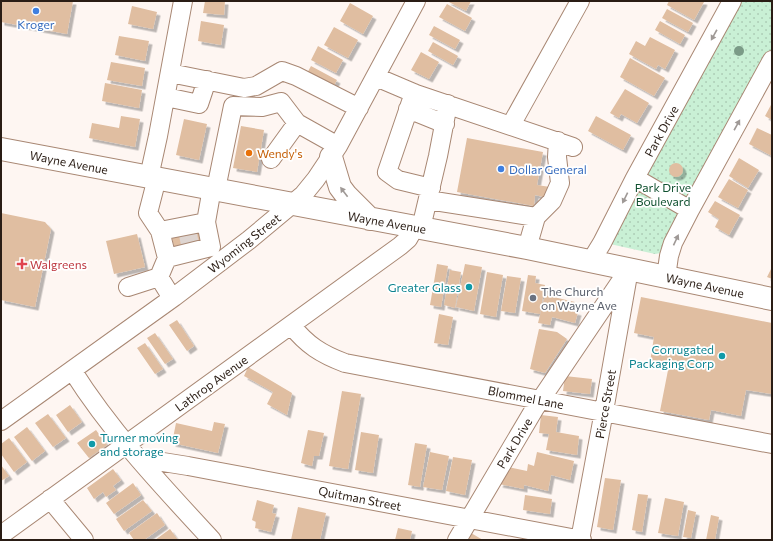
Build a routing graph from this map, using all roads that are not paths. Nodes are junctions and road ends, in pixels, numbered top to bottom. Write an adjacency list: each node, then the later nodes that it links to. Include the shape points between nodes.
1 (183, 1): 6 (street)
2 (416, 1): 7 (street, Wyoming Street)
3 (580, 1): 15 (street)
4 (732, 1): 20 (street, Park Drive, one-way to 20)
5 (772, 60): 24 (street, one-way to 5)
6 (170, 72): 8 (street); 9 (street)
7 (376, 77): 10 (street); 12 (street, Wyoming Street)
8 (207, 80): 9 (street, via 200,104); 12 (street, via 244,88 256,86 282,71)
9 (166, 97): 19 (street)
10 (411, 101): 11 (street); 14 (street); 22 (street, via 388,172 398,180)
11 (448, 104): 14 (street); 15 (street)
12 (359, 108): 17 (street, Wyoming Street)
13 (297, 123): 17 (street); 18 (street); 21 (street, via 282,102 262,107 233,106)
14 (445, 124): 22 (street)
15 (511, 125): 25 (street, via 566,144 557,157 560,183 552,201)
16 (1, 149): 19 (main road, Wayne Avenue)
17 (334, 152): 23 (street, Wyoming Street, via 311,186); 26 (main road, one-way to 17, via 340,187)
18 (271, 158)
19 (153, 178): 21 (main road, Wayne Avenue); 29 (street, via 148,213)
20 (635, 178): 24 (street); 33 (street, Park Drive, one-way to 33)
21 (214, 189): 23 (main road, Wayne Avenue); 28 (street)
22 (429, 194): 25 (street); 27 (street)
23 (292, 205): 26 (main road, Wayne Avenue); 31 (street, Wyoming Street)
24 (690, 210): 36 (street, one-way to 24, via 669,256)
25 (536, 216): 30 (street)
26 (370, 219): 27 (main road, Wayne Avenue)
27 (415, 227): 30 (main road, Wayne Avenue); 40 (street, Lathrop Avenue, via 400,246)
28 (207, 228): 29 (street); 31 (street); 32 (street, via 211,246)
29 (160, 231): 32 (street)
30 (527, 248): 33 (main road, Wayne Avenue)
31 (234, 251): 38 (street, Wyoming Street)
32 (167, 258): 35 (street)
33 (591, 261): 34 (main road, Wayne Avenue)
34 (629, 269): 36 (main road, Wayne Avenue); 42 (street, Park Drive); 43 (street, Pierce Street)
35 (159, 277): 37 (street); 38 (street)
36 (666, 277): 39 (main road, Wayne Avenue)
37 (128, 288)
38 (172, 298): 41 (street, Wyoming Street)
39 (772, 299)
40 (291, 325): 42 (street, Blommel Lane, via 312,347 345,363); 45 (street, Lathrop Avenue)
41 (72, 370): 44 (street, Wyoming Street); 45 (street)
42 (540, 400): 43 (street, Blommel Lane); 49 (street, Park Drive)
43 (604, 411): 46 (street, Blommel Lane); 54 (street, Pierce Street)
44 (1, 422)
45 (126, 444): 47 (street); 48 (street, Lathrop Avenue)
46 (772, 444)
47 (138, 458): 49 (street, Quitman Street); 52 (street)
48 (50, 499): 50 (street, Lathrop Avenue); 51 (street)
49 (470, 519): 53 (street, Park Drive); 54 (street, Quitman Street)
50 (1, 535)
51 (84, 540)
52 (212, 540)
53 (457, 540)
54 (581, 540)

